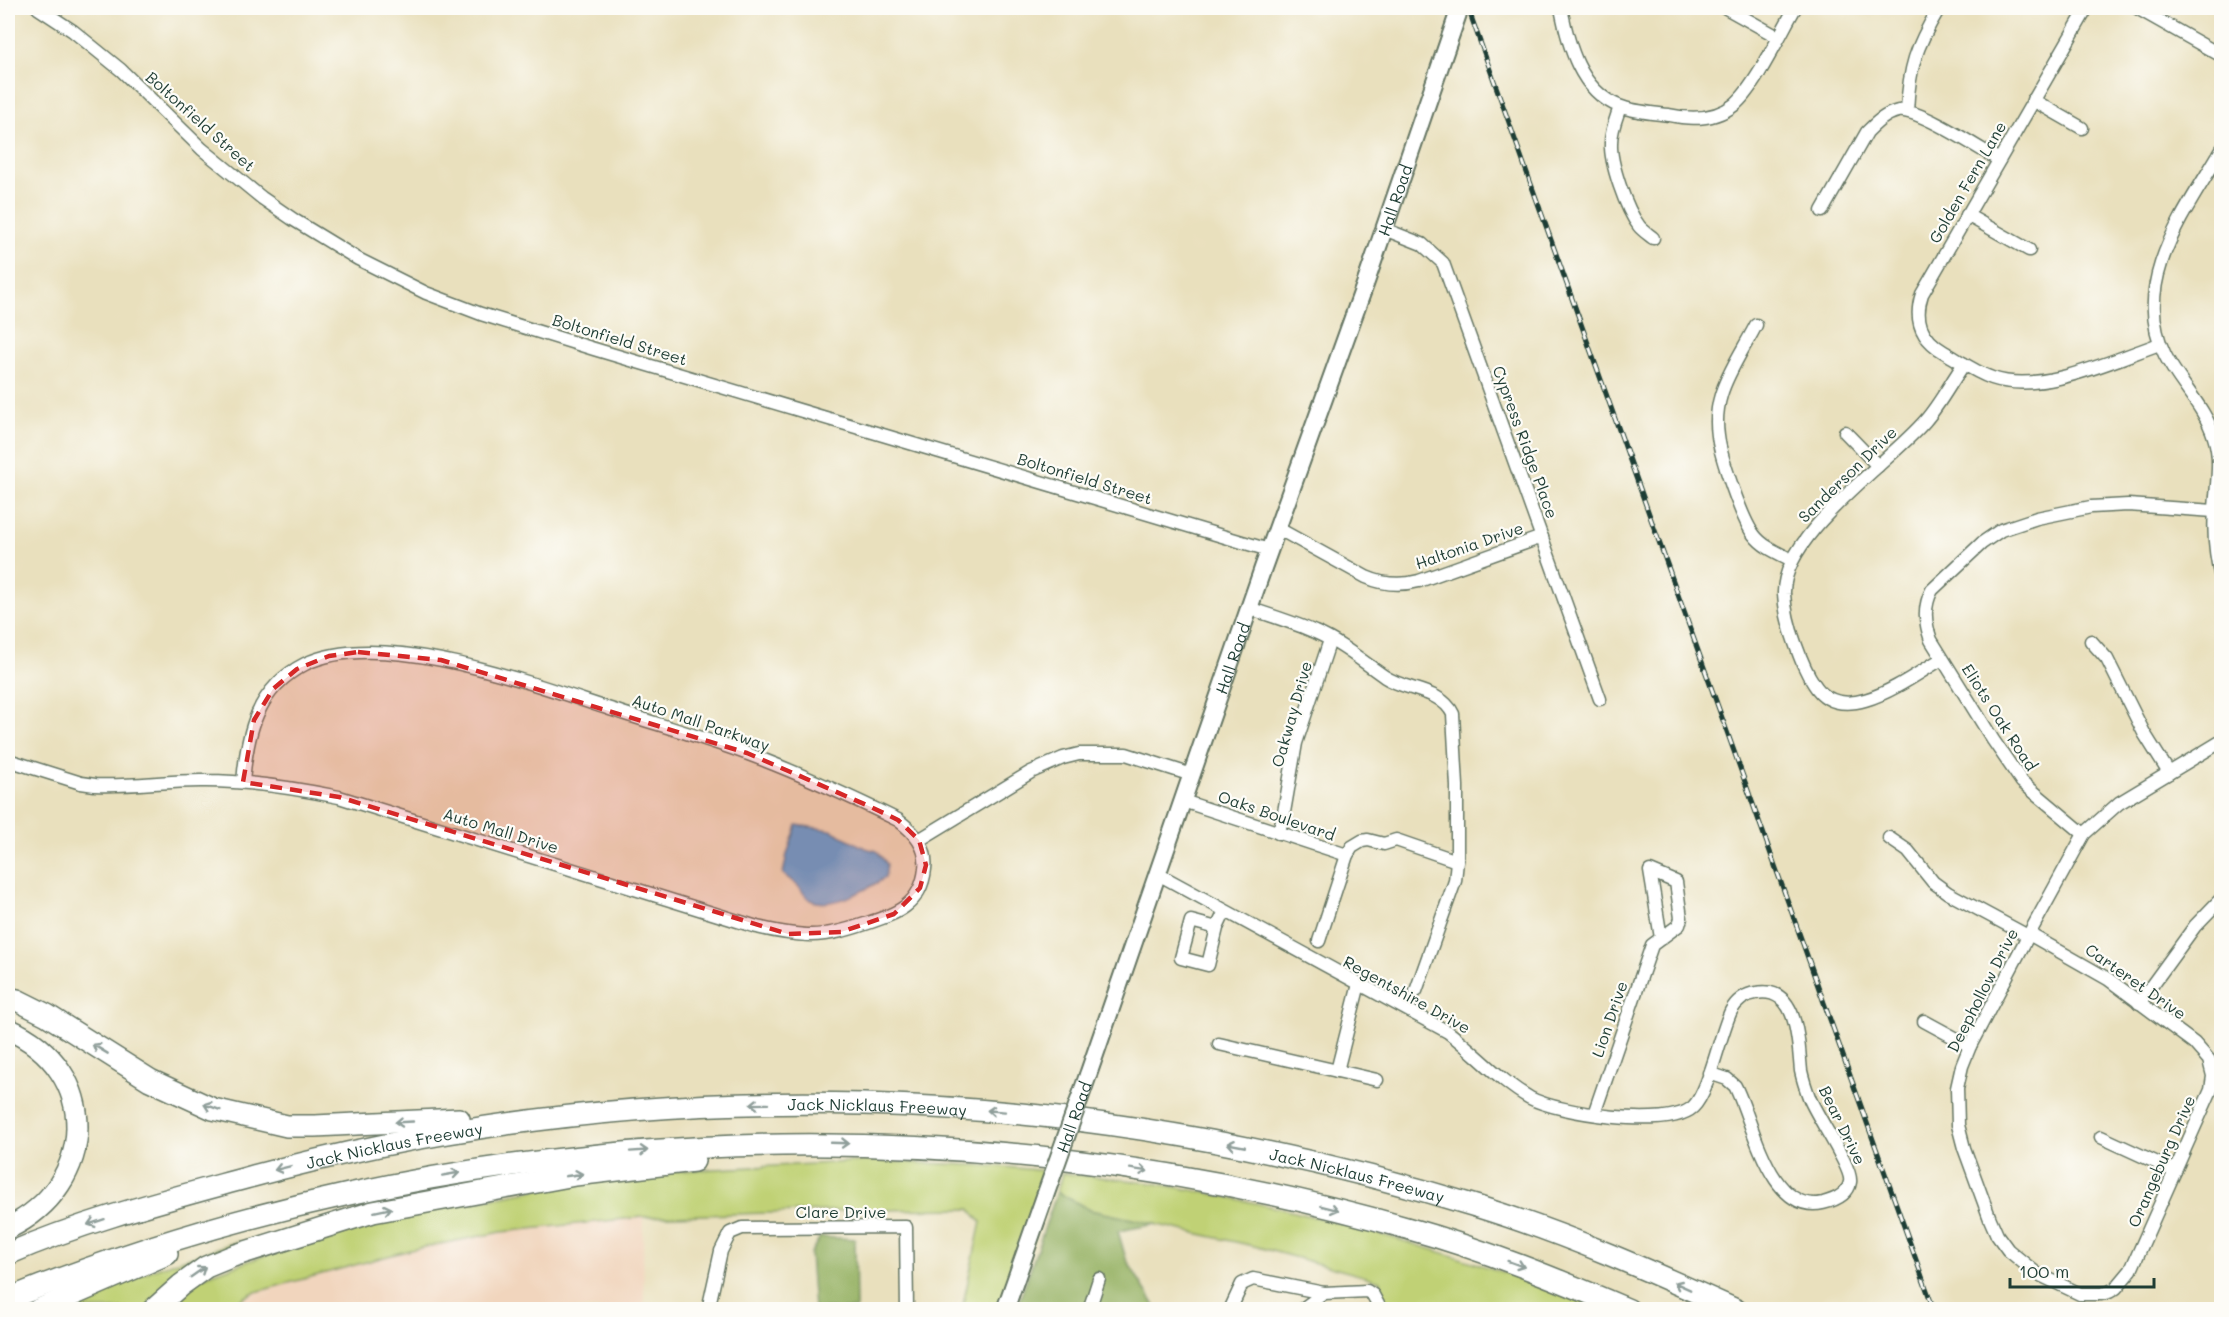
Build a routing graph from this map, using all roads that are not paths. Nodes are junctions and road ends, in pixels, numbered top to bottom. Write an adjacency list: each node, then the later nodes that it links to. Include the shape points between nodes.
1 (39, 8): 31 (street, Boltonfield Street, via 121,70 202,149 262,198 358,260 426,293 594,349)
2 (1460, 8): 19 (main road, Hall Road)
3 (1561, 8): 12 (street, via 1565,30 1586,79)
4 (1726, 8): 9 (street)
5 (1795, 8): 9 (street)
6 (2087, 8): 11 (street, Golden Fern Lane)
7 (2137, 8): 10 (street)
8 (1938, 10): 13 (street, via 1915,51)
9 (1778, 38): 12 (street, via 1742,97 1722,113 1699,119)
10 (2222, 56)
11 (2033, 100): 14 (street); 16 (street, Golden Fern Lane)
12 (1620, 107): 20 (street, via 1611,137 1613,164 1639,227)
13 (1907, 111): 16 (street); 17 (street, via 1888,115 1867,132)
14 (2082, 128)
15 (2221, 151): 23 (street, via 2169,239 2157,273 2154,296)
16 (1999, 160): 18 (street, Golden Fern Lane)
17 (1822, 211)
18 (1967, 215): 21 (street); 24 (street, Golden Fern Lane, via 1917,308 1919,323 1933,344)
19 (1384, 230): 29 (main road, Hall Road); 30 (street, Cypress Ridge Place, via 1422,244 1443,263)
20 (1653, 238)
21 (2029, 250)
22 (1756, 325): 32 (street, via 1721,393 1718,437 1753,534 1764,545)
23 (2160, 344): 24 (street, via 2045,381 2027,383 2002,380); 26 (street)
24 (1964, 364): 27 (street, Sanderson Drive, via 1926,420)
25 (1845, 432): 27 (street)
26 (2218, 434): 28 (street)
27 (1878, 466): 32 (street, Sanderson Drive, via 1810,531)
28 (2214, 511): 33 (street); 37 (street, Eliots Oak Road, via 2091,507 2001,530 1982,543 1929,596 1925,624)
29 (1277, 528): 30 (street, Haltonia Drive, via 1366,577 1392,584 1419,581); 31 (main road, Hall Road)
30 (1542, 537): 38 (street, Cypress Ridge Place)
31 (1269, 550): 34 (main road, Hall Road)
32 (1792, 560): 37 (street, Sanderson Drive, via 1784,592 1789,624 1805,671 1825,695 1857,704)
33 (2222, 582)
34 (1249, 608): 35 (street); 42 (main road, Hall Road)
35 (1330, 640): 45 (street, Oakway Drive, via 1296,743); 50 (street, via 1386,678 1414,687 1450,707 1455,725)
36 (2091, 641): 41 (street, via 2107,658 2144,734)
37 (1942, 659): 46 (street, Eliots Oak Road, via 2022,782)
38 (1600, 699)
39 (2222, 741): 41 (street, Deephollow Drive)
40 (8, 760): 43 (street, Auto Mall Drive, via 95,785)
41 (2169, 772): 46 (street, Deephollow Drive, via 2119,803)
42 (1192, 775): 44 (main road, Hall Road); 48 (street, via 1125,754 1078,754 1030,772)
43 (243, 782): 48 (street, Auto Mall Drive, via 339,797 788,934 841,932 902,909 914,898 924,876 925,855); 48 (street, Auto Mall Parkway, via 248,736 254,720 285,677 307,663 329,656 369,652 405,655 476,668 747,753 880,811 913,831)
44 (1183, 801): 45 (street, Oaks Boulevard); 51 (main road, Hall Road)
45 (1278, 833): 49 (street, Oaks Boulevard)
46 (2084, 834): 55 (street, Deephollow Drive)
47 (1889, 838): 55 (street, Carteret Drive, via 1908,851 1933,882 1948,893)
48 (919, 840)
49 (1347, 855): 50 (street, Oaks Boulevard, via 1362,841 1384,844 1396,840); 57 (street)
50 (1457, 861): 59 (street, via 1455,884)
51 (1158, 874): 53 (street, Regentshire Drive); 87 (main road, Hall Road, bridge)
52 (2222, 898): 62 (street, via 2195,926)
53 (1225, 911): 54 (street); 58 (street, Regentshire Drive)
54 (1217, 928)
55 (2029, 935): 62 (street, Carteret Drive, via 2092,969); 66 (street, Deephollow Drive)
56 (1661, 938): 56 (street, Lion Drive, via 1679,925 1681,918 1676,882 1650,871); 71 (street, Lion Drive, via 1652,945)
57 (1319, 941)
58 (1359, 984): 68 (street); 71 (street, Regentshire Drive, via 1448,1032 1530,1098 1557,1108)
59 (1416, 992)
60 (8, 998): 72 (highway, one-way to 60, via 315,1126 287,1126 249,1118 213,1108 159,1084 47,1016)
61 (1782, 999): 69 (street, Regentshire Drive, via 1758,992 1735,1004); 69 (street, Bear Drive, via 1793,1014 1809,1098 1850,1172 1848,1190 1826,1202 1810,1204 1793,1198 1763,1157 1735,1086)
62 (2139, 1003): 67 (street, Carteret Drive, via 2201,1048)
63 (1924, 1021): 66 (street)
64 (8, 1029): 76 (highway, via 34,1044 56,1065 70,1090 77,1121 74,1154 63,1181 46,1202)
65 (1219, 1044): 68 (street)
66 (1971, 1046): 80 (street, Deephollow Drive, via 1957,1088 1958,1125 1997,1235 2021,1263 2069,1291 2091,1295)
67 (2211, 1068): 75 (street, Orangeburg Drive, via 2211,1090)
68 (1337, 1071): 70 (street)
69 (1709, 1073): 71 (street, Regentshire Drive, via 1698,1101 1681,1115 1656,1118)
70 (1377, 1080)
71 (1594, 1114)
72 (568, 1116): 78 (highway, Jack Nicklaus Freeway, one-way to 78, via 450,1132 299,1164 156,1202); 93 (highway, Jack Nicklaus Freeway, one-way to 72, via 1581,1244 1478,1207 1301,1158 1163,1131 1028,1114 835,1102 695,1106)
73 (2101, 1137): 75 (street)
74 (740, 1146): 77 (highway, one-way to 74, via 323,1199 477,1170 618,1152); 84 (highway, one-way to 74, via 206,1267 373,1212 575,1175 709,1161); 92 (highway, one-way to 92, via 830,1143 954,1148 1081,1161 1242,1187 1469,1247)
75 (2175, 1171): 80 (street, Orangeburg Drive, via 2131,1270)
76 (8, 1228)
77 (209, 1229): 82 (highway); 83 (highway, via 160,1258)
78 (8, 1254)
79 (1099, 1279): 88 (street)
80 (2109, 1292)
81 (1324, 1293): 89 (street, via 1253,1279 1242,1284); 90 (street); 91 (street, via 1367,1291)
82 (8, 1299)
83 (38, 1310)
84 (153, 1310)
85 (708, 1310): 86 (street, Clare Drive, via 721,1251 730,1233 742,1228 906,1227)
86 (907, 1310)
87 (1005, 1310)
88 (1089, 1310)
89 (1230, 1310)
90 (1301, 1310)
91 (1381, 1310)
92 (1629, 1310)
93 (1736, 1310)

